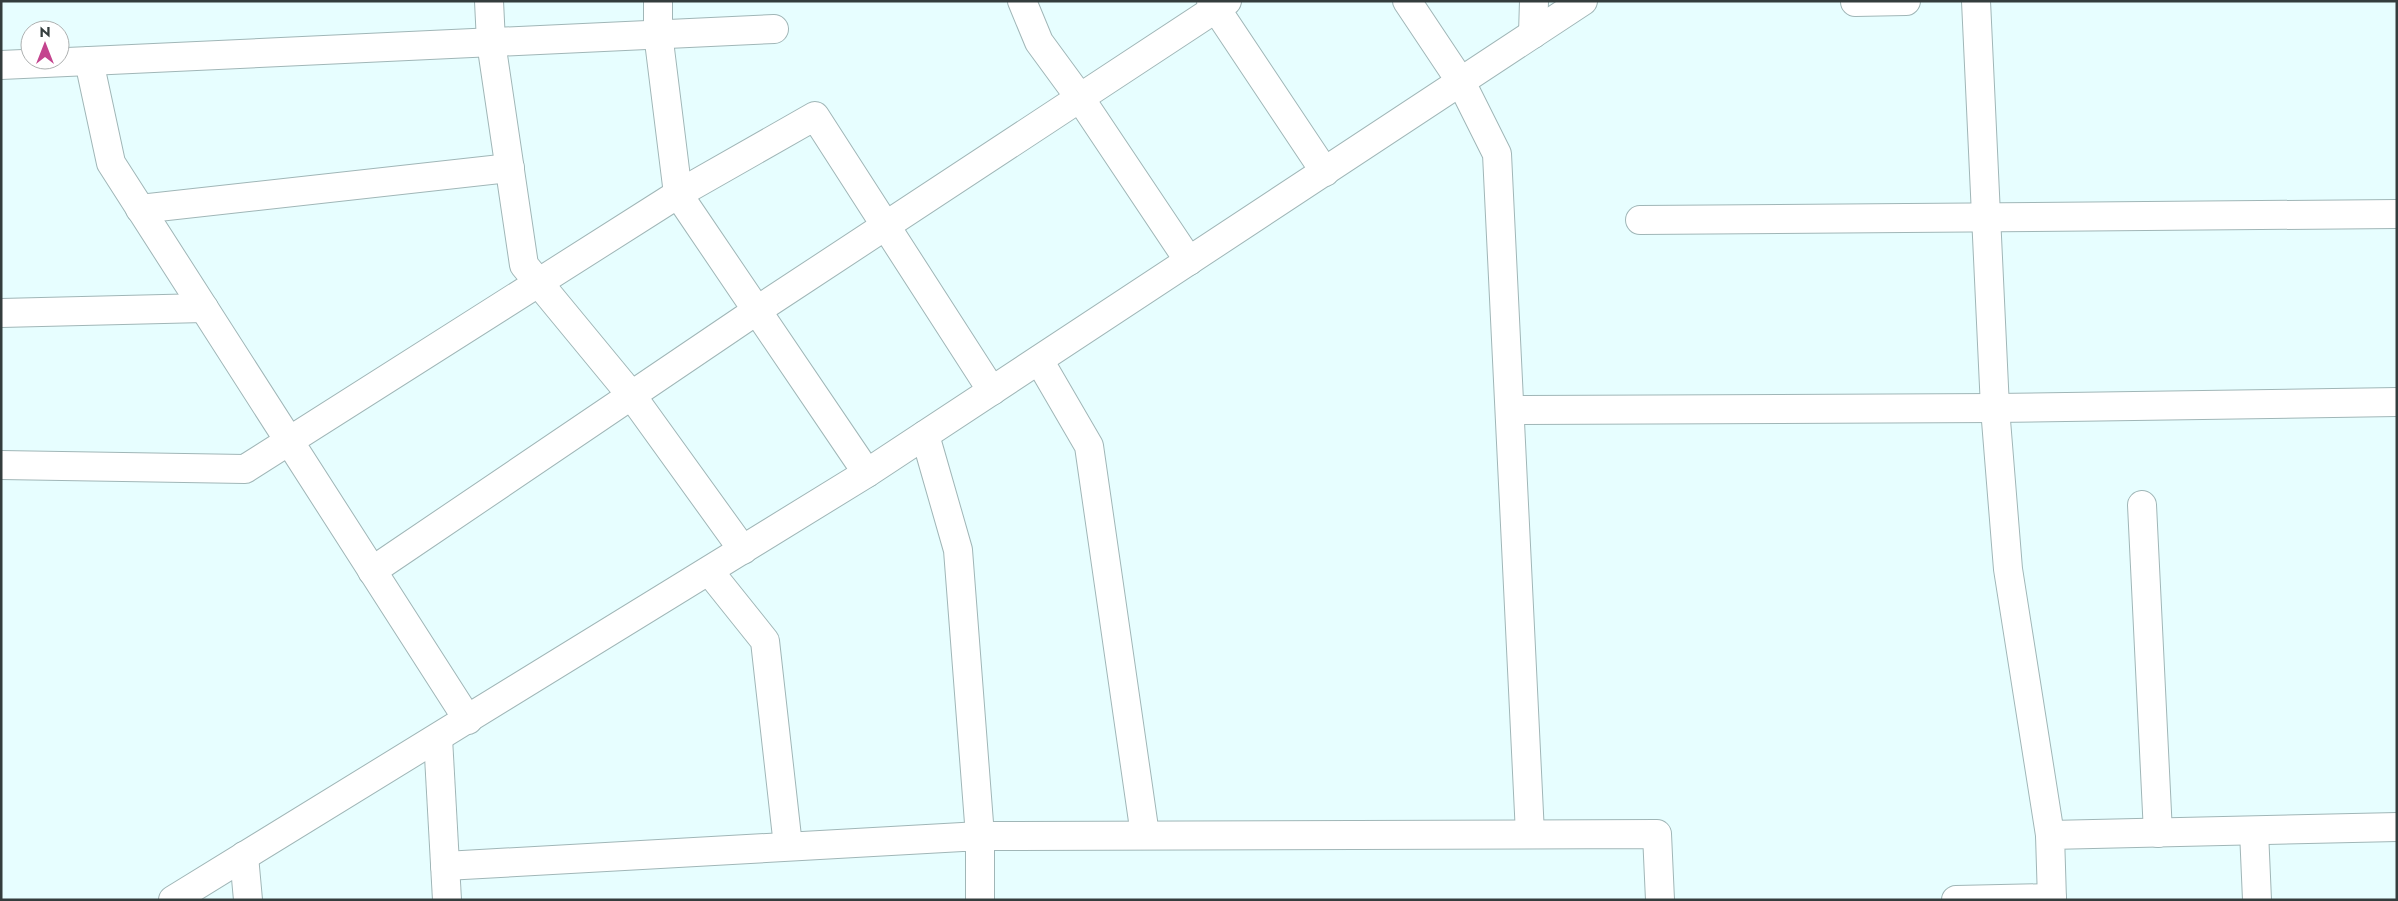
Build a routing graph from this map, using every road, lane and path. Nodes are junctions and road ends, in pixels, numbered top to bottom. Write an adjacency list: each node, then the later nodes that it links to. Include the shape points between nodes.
1 (489, 1): 14 (street)
2 (658, 1): 12 (street)
3 (1022, 1): 18 (street, via 1039,42)
4 (1407, 1): 17 (street)
5 (1534, 1): 13 (street)
6 (1583, 1): 13 (street)
7 (1906, 1): 9 (street)
8 (1976, 1): 24 (street)
9 (1855, 2)
10 (1218, 4): 18 (street); 20 (street)
11 (774, 29): 12 (street)
12 (658, 33): 14 (street); 21 (street)
13 (1533, 34): 17 (street)
14 (491, 42): 15 (street); 19 (street)
15 (89, 61): 16 (street); 22 (street, via 111,163)
16 (1, 65)
17 (1461, 82): 20 (street); 37 (street, via 1497,154)
18 (1080, 98): 26 (street); 27 (street)
19 (510, 168): 22 (street); 28 (street, via 524,265)
20 (1325, 172): 27 (street)
21 (678, 194): 26 (street, via 815,116); 28 (street); 30 (street)
22 (140, 209): 29 (street)
23 (2397, 214): 24 (street)
24 (1986, 218): 25 (street); 36 (street)
25 (1640, 220)
26 (886, 227): 30 (street); 33 (street)
27 (1189, 261): 32 (street)
28 (538, 282): 34 (street); 39 (street)
29 (204, 308): 31 (street); 39 (street)
30 (756, 310): 34 (street); 41 (street)
31 (1, 313)
32 (1039, 360): 33 (street); 54 (street, via 1089,446)
33 (992, 391): 38 (street)
34 (632, 396): 43 (street); 44 (street)
35 (2397, 402): 36 (street)
36 (1995, 408): 37 (street); 52 (street, via 2008,569)
37 (1510, 410): 51 (street)
38 (925, 435): 41 (street); 53 (street, via 958,550)
39 (289, 441): 40 (street, via 245,469); 44 (street)
40 (1, 465)
41 (867, 473): 43 (street)
42 (2142, 505): 50 (street)
43 (743, 550): 45 (street)
44 (372, 571): 46 (street)
45 (709, 571): 46 (street); 55 (street, via 765,641)
46 (468, 720): 47 (street)
47 (438, 738): 56 (street); 57 (street)
48 (2397, 827): 49 (street)
49 (2254, 831): 50 (street); 65 (street)
50 (2158, 833): 52 (street)
51 (1530, 834): 54 (street); 63 (street, via 1657,834)
52 (2050, 835): 58 (street)
53 (980, 836): 54 (street); 55 (street); 62 (street)
54 (1144, 836)
55 (788, 846): 57 (street)
56 (244, 856): 59 (street); 60 (street)
57 (445, 866): 61 (street)
58 (2052, 899): 64 (street)
59 (173, 900)
60 (248, 900)
61 (447, 900)
62 (980, 900)
63 (1660, 900)
64 (1956, 900)
65 (2257, 900)

